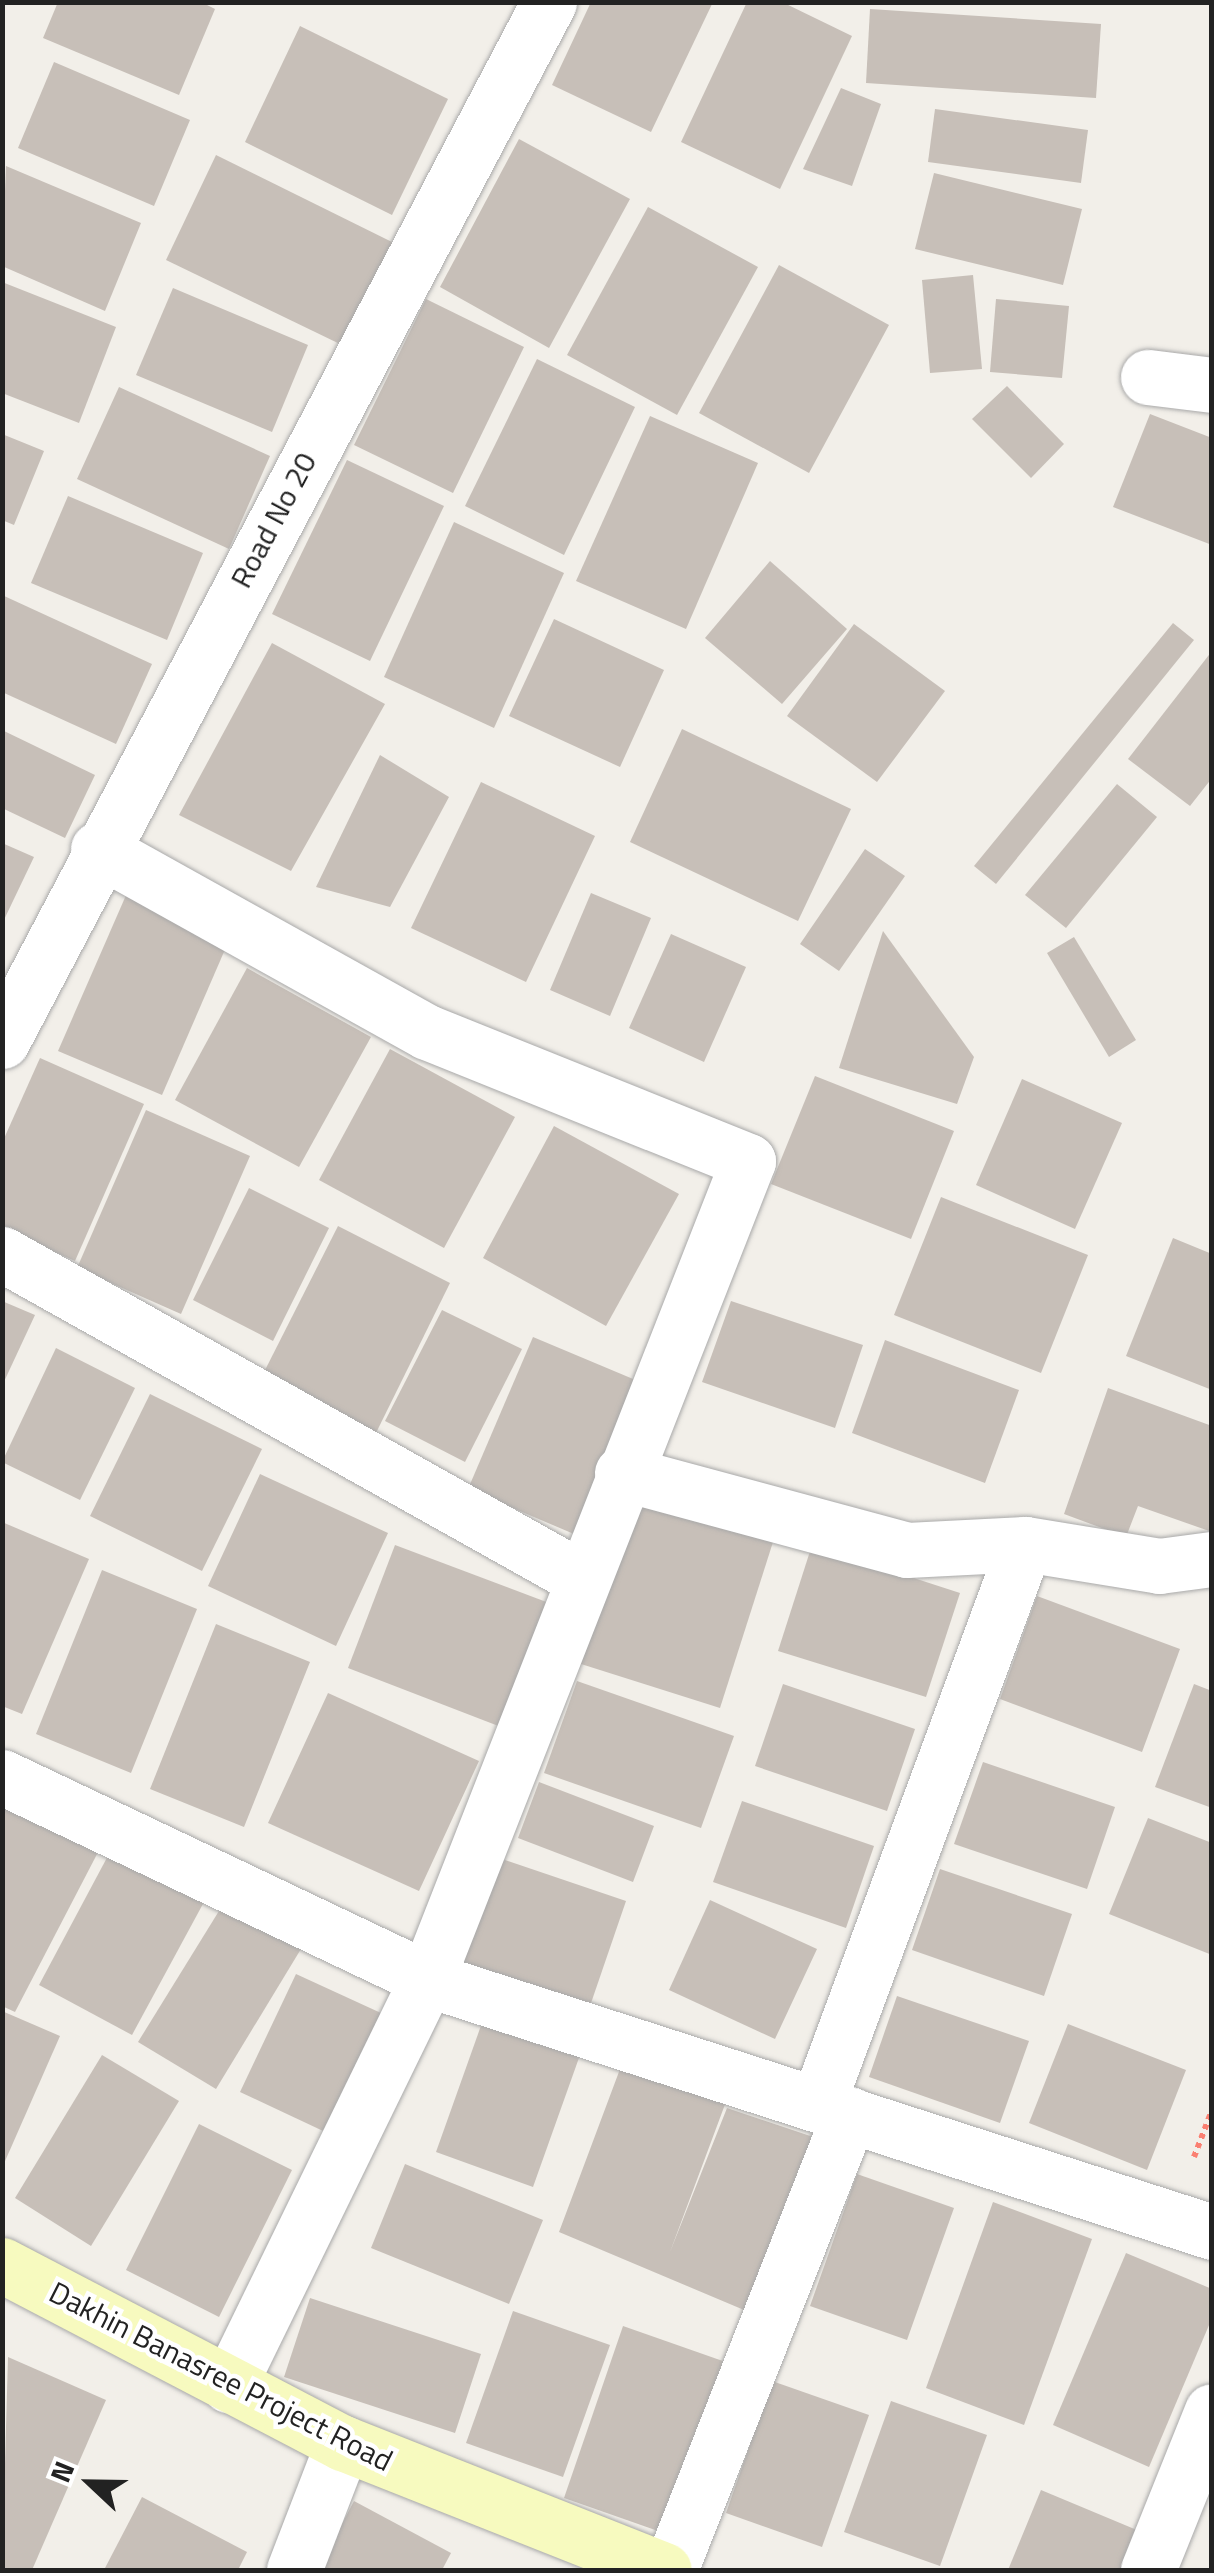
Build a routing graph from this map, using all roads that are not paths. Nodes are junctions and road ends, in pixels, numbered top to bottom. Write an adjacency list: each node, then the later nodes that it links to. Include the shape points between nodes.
1 (548, 2): 4 (street, Road No 20)
2 (1148, 377): 3 (street)
3 (1212, 386)
4 (98, 848): 5 (street, Road No 20); 7 (street, via 427,1032 748,1161)
5 (2, 1041)
6 (2, 1254): 10 (street)
7 (622, 1472): 8 (street, via 907,1550); 10 (street)
8 (1024, 1544): 9 (street, via 1159,1566); 13 (street)
9 (1212, 1558)
10 (581, 1578): 12 (street)
11 (2, 1776): 12 (street)
12 (427, 1978): 13 (street); 16 (street)
13 (834, 2108): 14 (street); 20 (street)
14 (1212, 2232)
15 (2, 2265): 16 (street, Dakhin Banasree Project Road)
16 (229, 2385): 18 (street, Dakhin Banasree Project Road)
17 (1212, 2411): 21 (street)
18 (344, 2443): 19 (street); 20 (street, Dakhin Banasree Project Road)
19 (294, 2570)
20 (667, 2570)
21 (1148, 2570)

